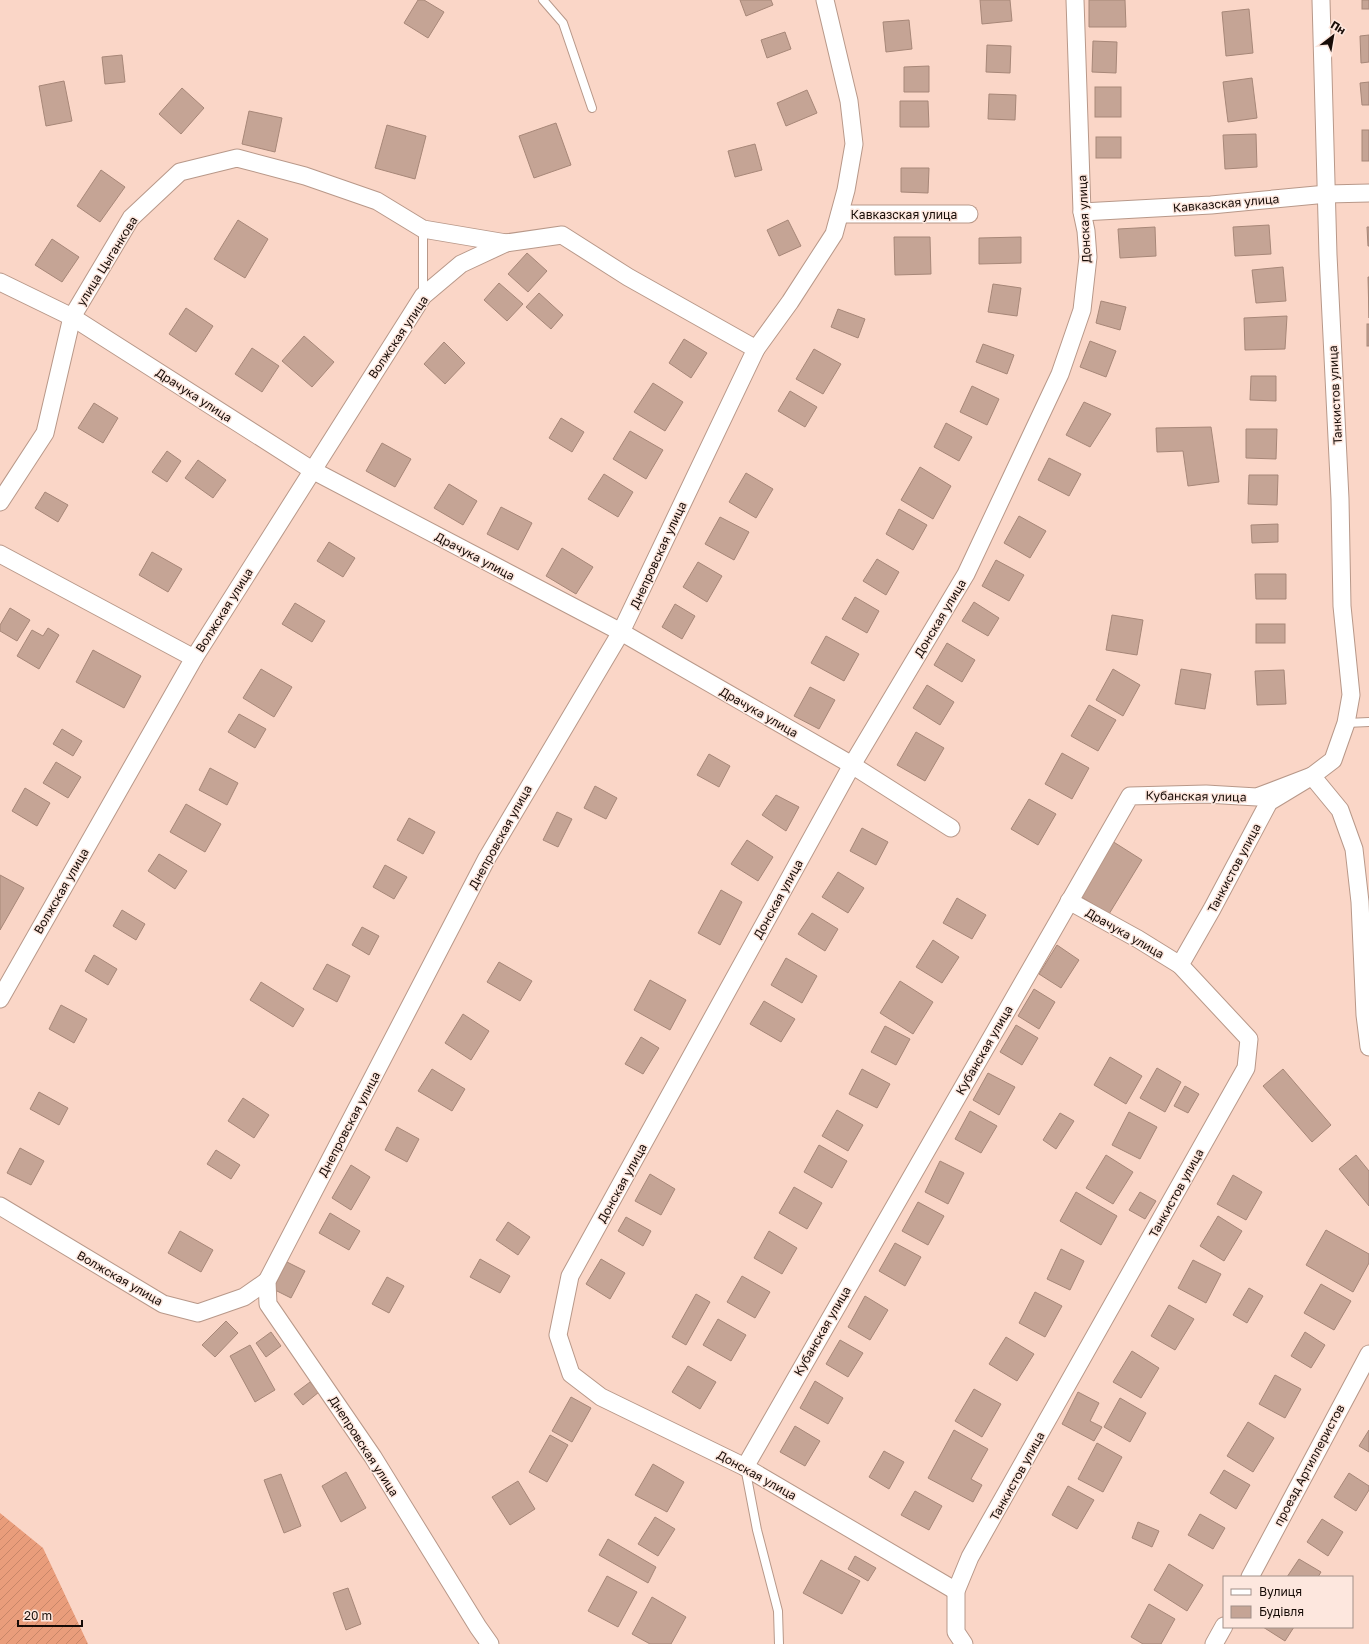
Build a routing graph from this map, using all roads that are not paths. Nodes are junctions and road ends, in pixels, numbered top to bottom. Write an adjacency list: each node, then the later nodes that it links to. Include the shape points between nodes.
1 (543, 0): 5 (lane, via 563,23)
2 (825, 0): 9 (street, Днепровская улица, via 849,101 854,144)
3 (1075, 0): 8 (street, Донская улица)
4 (1321, 0): 7 (street, Танкистов улица)
5 (592, 108)
6 (1369, 193): 7 (street, Кавказская улица)
7 (1327, 194): 8 (street, Кавказская улица, via 1212,205); 23 (street, Танкистов улица, via 1342,606 1351,695)
8 (1082, 212): 24 (street, Донская улица, via 1088,257 1082,310 1060,374 966,574)
9 (840, 214): 10 (street, Кавказская улица); 16 (street, Днепровская улица, via 834,234)
10 (969, 214)
11 (423, 229): 12 (street, улица Цыганкова); 14 (lane); 15 (street, улица Цыганкова, via 377,201 305,176 237,158 180,172 131,218)
12 (506, 243): 14 (street, Волжская улица, via 461,264); 16 (street, Волжская улица, via 562,235 628,277)
13 (0, 282): 15 (street, Драчука улица)
14 (423, 296): 17 (street, Волжская улица)
15 (72, 317): 17 (street, Драчука улица); 18 (street, улица Цыганкова, via 45,433)
16 (756, 349): 20 (street, Днепровская улица)
17 (312, 470): 20 (street, Драчука улица); 21 (street, Волжская улица)
18 (0, 502)
19 (0, 554): 21 (street, Волжская улица)
20 (620, 632): 24 (street, Драчука улица); 32 (street, Днепровская улица, via 487,858)
21 (194, 658): 29 (street, Волжская улица)
22 (1369, 722): 23 (lane)
23 (1346, 723): 25 (street, Танкистов улица, via 1333,760)
24 (852, 765): 26 (street, Драчука улица); 34 (street, Донская улица, via 570,1276 558,1335 571,1374 601,1397)
25 (1312, 776): 27 (street, Кубанская улица, via 1257,797 1206,794 1130,796); 28 (street, Танкистов улица, via 1269,802); 30 (street, via 1340,810 1354,849)
26 (951, 828)
27 (1069, 901): 28 (street, Драчука улица); 34 (street, Кубанская улица)
28 (1180, 965): 36 (street, Танкистов улица, via 1249,1039 1246,1068 970,1558)
29 (0, 999)
30 (1369, 1047)
31 (0, 1206): 32 (street, Волжская улица, via 163,1304 198,1313 244,1297)
32 (267, 1281): 38 (street, Днепровская улица, via 268,1304 373,1457)
33 (1369, 1354): 35 (street, проезд Артиллеристов)
34 (745, 1467): 36 (street, Донская улица); 39 (lane, via 757,1530 778,1611)
35 (1251, 1576)
36 (956, 1591): 40 (street, Танкистов улица, via 956,1632)
37 (1223, 1628): 41 (street)
38 (490, 1644)
39 (779, 1644)
40 (964, 1644)
41 (1214, 1644)

